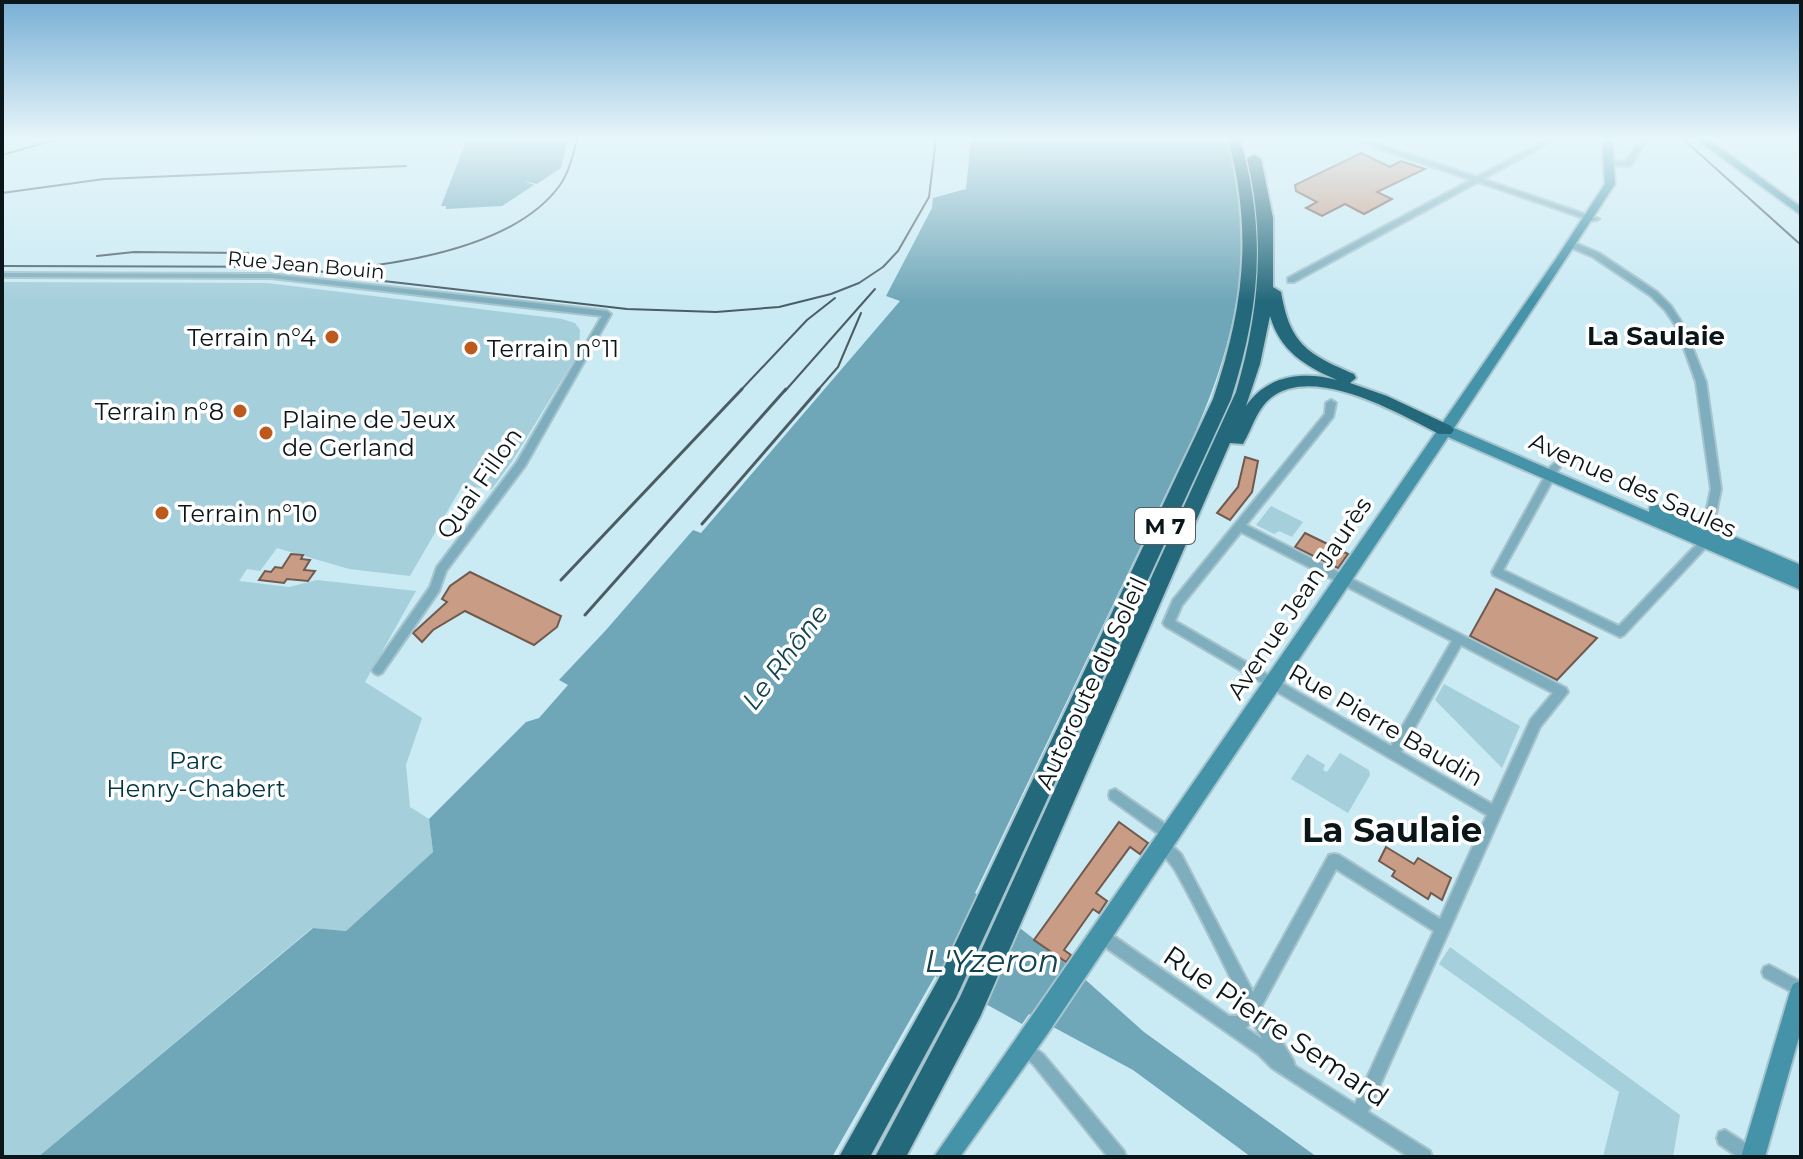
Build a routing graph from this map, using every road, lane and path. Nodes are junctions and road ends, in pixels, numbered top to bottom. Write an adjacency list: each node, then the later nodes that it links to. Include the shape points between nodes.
1 (1248, 193): 40 (highway, Autoroute du Soleil / M 7, via 1252,251 1247,313 1234,365 1201,448 947,989)
2 (1262, 193): 10 (highway, Autoroute du Soleil / M 7)
3 (1453, 193): 12 (street)
4 (1517, 193): 8 (street)
5 (1609, 193): 8 (main road, Avenue Jean Jaurès)
6 (1775, 193): 7 (main road)
7 (1801, 212)
8 (1592, 218): 9 (main road, Avenue Jean Jaurès)
9 (1573, 245): 15 (main road, Avenue Jean Jaurès); 19 (street, via 1654,294 1680,326 1701,382 1716,489)
10 (1268, 247): 15 (highway, via 1278,322 1294,348); 17 (highway, Autoroute du Soleil / M 7, via 1264,307 1249,376)
11 (2, 275): 13 (street, Rue Jean Bouin, via 271,276)
12 (1291, 280)
13 (607, 314): 24 (street, Quai Fillon, via 521,464 441,570 435,588)
14 (1331, 403): 18 (street, via 1330,415)
15 (1448, 426): 16 (main road, Avenue des Saules); 17 (highway, via 1342,386 1312,380 1284,383 1262,396); 21 (main road, Avenue Jean Jaurès)
16 (1553, 471): 19 (main road, Avenue des Saules); 19 (street, via 1497,572 1620,632)
17 (1195, 508): 41 (highway, Autoroute du Soleil / M 7, via 970,1007)
18 (1241, 527): 21 (street); 25 (street, Rue Pierre Baudin, via 1169,618 1173,627)
19 (1705, 537): 20 (main road, Avenue des Saules); 22 (main road, Avenue des Saules)
20 (1801, 572)
21 (1344, 578): 23 (street); 25 (main road, Avenue Jean Jaurès)
22 (1801, 584)
23 (1459, 638): 26 (street); 28 (street, via 1562,692 1535,723)
24 (378, 670)
25 (1272, 684): 26 (street, Rue Pierre Baudin); 29 (main road, Avenue Jean Jaurès)
26 (1393, 754): 28 (street, Rue Pierre Baudin)
27 (1115, 795): 29 (street)
28 (1495, 813): 30 (street)
29 (1166, 840): 31 (main road, Avenue Jean Jaurès); 34 (street)
30 (1443, 929): 34 (street, via 1334,860); 38 (street)
31 (1100, 935): 35 (street, Rue Pierre Semard); 36 (main road, Avenue Jean Jaurès)
32 (1769, 972): 33 (street)
33 (1801, 991): 45 (main road)
34 (1253, 1004): 35 (street, via 1245,1019); 37 (street, via 1271,1041)
35 (1227, 1024): 37 (street, Rue Pierre Semard)
36 (1024, 1048): 42 (main road, Avenue Jean Jaurès); 43 (street)
37 (1299, 1078): 38 (street, Rue Pierre Semard)
38 (1358, 1115): 44 (street, Rue Pierre Semard)
39 (1725, 1138): 45 (street)
40 (854, 1157)
41 (890, 1157)
42 (946, 1157)
43 (1118, 1157)
44 (1424, 1157)
45 (1753, 1157)

